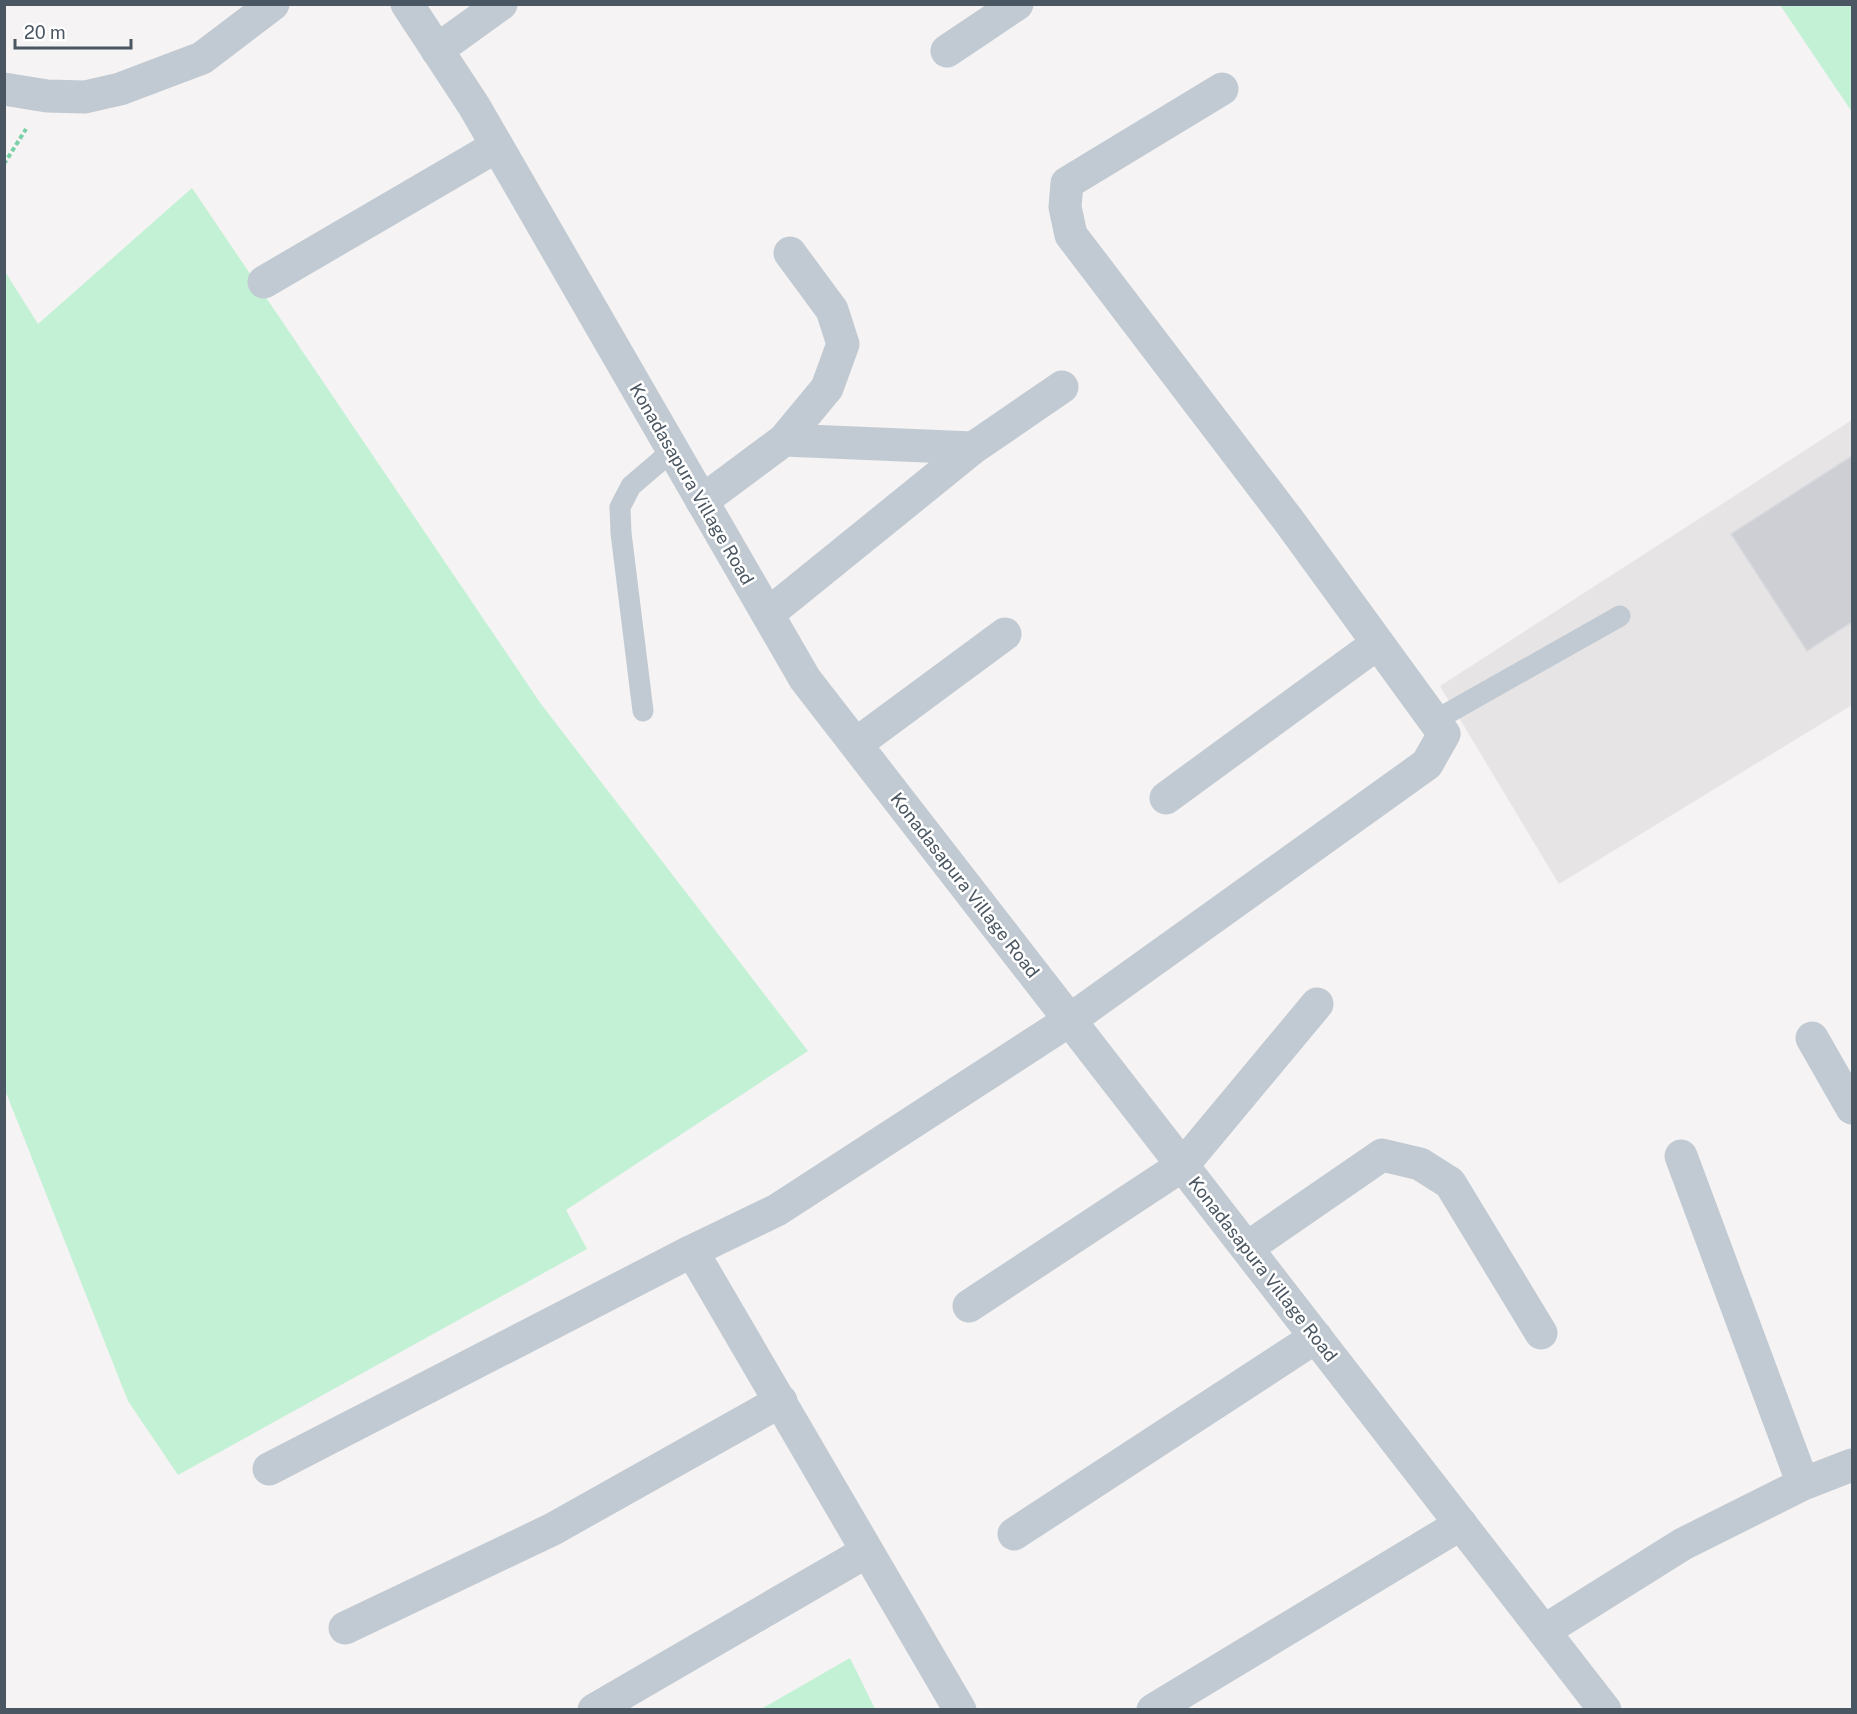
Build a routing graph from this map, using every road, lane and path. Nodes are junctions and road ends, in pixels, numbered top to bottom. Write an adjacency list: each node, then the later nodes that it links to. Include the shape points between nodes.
1 (273, 4): 7 (street, via 202,58 120,89 85,97)
2 (407, 4): 5 (street, Konadasapura Village Road)
3 (501, 4): 5 (street)
4 (1017, 4): 6 (street)
5 (437, 50): 9 (street, Konadasapura Village Road)
6 (947, 51)
7 (4, 89)
8 (1222, 89): 20 (street, via 1066,183 1065,207 1071,235)
9 (497, 146): 11 (street); 15 (street, Konadasapura Village Road)
10 (790, 253): 13 (street, via 832,310 843,344 827,388)
11 (264, 282)
12 (1062, 387): 14 (street)
13 (784, 440): 14 (street); 16 (street)
14 (973, 448): 17 (street)
15 (673, 450): 16 (street, Konadasapura Village Road); 21 (lane, via 631,486 620,507)
16 (702, 501): 17 (street, Konadasapura Village Road)
17 (768, 614): 23 (street, Konadasapura Village Road, via 806,679)
18 (1620, 616): 22 (lane)
19 (1005, 634): 23 (street)
20 (1378, 643): 22 (street); 24 (street)
21 (644, 711)
22 (1434, 721): 26 (street, via 1444,734 1427,764)
23 (856, 744): 26 (street, Konadasapura Village Road)
24 (1166, 798)
25 (1317, 1004): 30 (street)
26 (1070, 1020): 30 (street, Konadasapura Village Road); 32 (street, via 777,1210)
27 (1812, 1038): 28 (street)
28 (1852, 1108)
29 (1681, 1156): 39 (street)
30 (1183, 1165): 31 (street, Konadasapura Village Road); 33 (street)
31 (1247, 1248): 34 (street, via 1382,1155 1419,1164 1450,1184); 35 (street, Konadasapura Village Road)
32 (692, 1251): 36 (street); 38 (street)
33 (969, 1306)
34 (1541, 1333)
35 (1316, 1337): 40 (street, Konadasapura Village Road); 41 (street)
36 (781, 1401): 42 (street); 43 (street, via 553,1529)
37 (1852, 1465): 39 (street)
38 (269, 1469)
39 (1803, 1484): 44 (street, via 1683,1544)
40 (1461, 1524): 44 (street, Konadasapura Village Road); 45 (street)
41 (1014, 1534)
42 (866, 1552): 46 (street); 47 (street)
43 (345, 1628)
44 (1544, 1631): 48 (street, Konadasapura Village Road)
45 (1159, 1708)
46 (594, 1710)
47 (960, 1710)
48 (1605, 1710)

